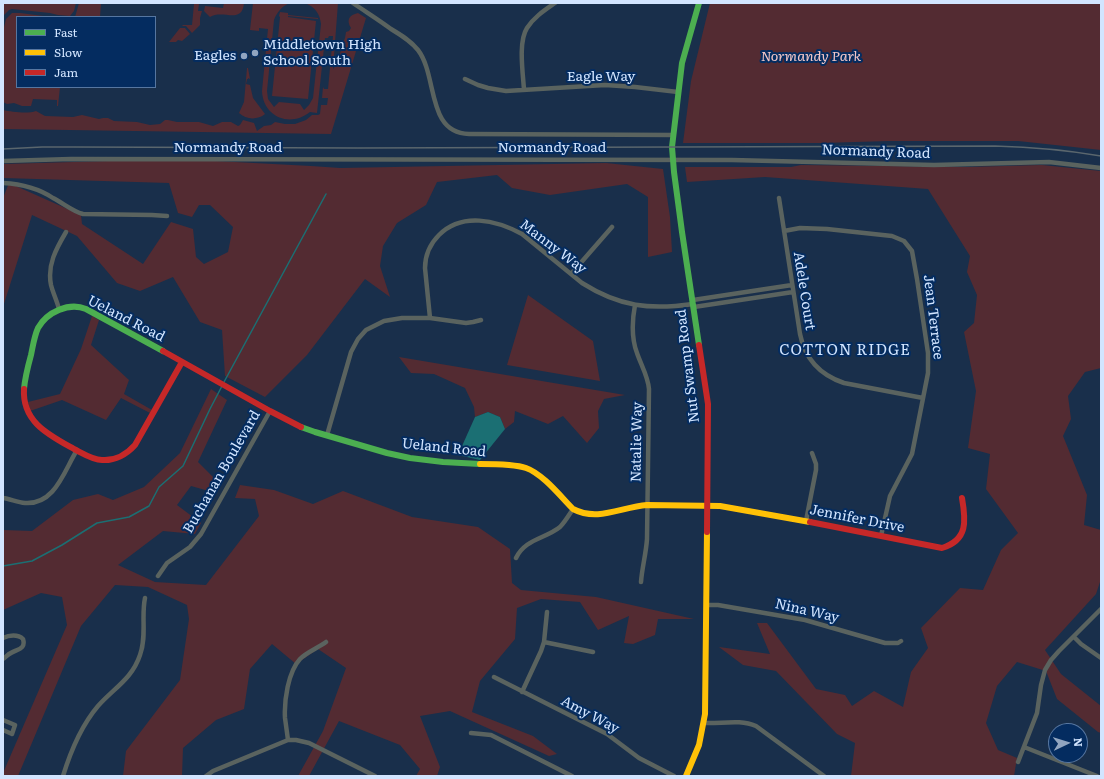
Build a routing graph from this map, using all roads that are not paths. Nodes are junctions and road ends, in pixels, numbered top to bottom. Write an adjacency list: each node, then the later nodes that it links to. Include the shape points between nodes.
1 (353, 3): 7 (street, via 406,39 419,51 428,69 440,117 447,127 455,132)
2 (555, 3): 5 (street, via 535,18 524,34)
3 (698, 3): 6 (street, Nut Swamp Road, via 685,50)
4 (465, 79): 5 (street, Eagle Way, via 493,89)
5 (524, 90): 6 (street, Eagle Way, via 605,85)
6 (678, 92): 7 (street, Nut Swamp Road)
7 (673, 135): 8 (street, Nut Swamp Road)
8 (673, 159): 9 (street, Normandy Road); 10 (street, Normandy Road, via 934,165 1049,162); 22 (street, Nut Swamp Road)
9 (3, 161)
10 (1101, 168)
11 (3, 183): 13 (street, via 36,190 83,214)
12 (779, 198): 15 (street, Adele Court)
13 (167, 216)
14 (612, 227): 17 (street)
15 (784, 231): 18 (street, Adele Court); 28 (street, Jean Terrace, via 807,228 848,230 892,236 907,244 914,258 928,353 928,373)
16 (66, 232): 24 (street, via 54,252 50,268 51,285)
17 (571, 274): 23 (street, Manny Way, via 600,294); 25 (street, Manny Way, via 528,238 511,228 479,220 457,223 437,236 426,256)
18 (792, 285): 19 (street); 20 (street, Adele Court)
19 (744, 292): 21 (street); 22 (street)
20 (793, 292): 21 (street); 28 (street, Adele Court, via 802,345 810,361 821,372 844,383)
21 (746, 299): 22 (street)
22 (693, 303): 23 (street, Manny Way, via 660,307); 36 (street, Nut Swamp Road, via 708,404)
23 (635, 305): 35 (street, Natalie Way, via 633,339 649,389)
24 (59, 309): 27 (street, Ueland Road, via 86,309); 31 (street, via 42,322 38,330 24,381 23,395 27,412 39,427)
25 (430, 318): 26 (street, via 466,322); 30 (street, via 384,321 366,330 358,339 351,352)
26 (481, 320)
27 (182, 362): 29 (street, Ueland Road); 31 (street, via 135,445 127,453 113,459 100,460)
28 (923, 398): 39 (street, Jean Terrace, via 912,454 890,496)
29 (270, 411): 30 (street, Ueland Road, via 296,425); 41 (street, Buchanan Boulevard, via 201,534 190,547 167,564)
30 (327, 436): 37 (street, Ueland Road, via 410,458 526,468 541,477)
31 (77, 450): 33 (street, via 55,489 45,498 26,503)
32 (812, 453): 38 (street, via 816,470)
33 (3, 498)
34 (962, 498): 39 (street, Jennifer Drive, via 962,533 951,546 942,548)
35 (648, 505): 36 (street, Ueland Road); 37 (street, Ueland Road, via 600,514 585,513); 42 (street, Natalie Way, via 647,549 641,575)
36 (707, 505): 38 (street, Jennifer Drive); 44 (street, Nut Swamp Road)
37 (573, 508): 40 (street, via 560,527 526,545)
38 (806, 521): 39 (street, Jennifer Drive)
39 (881, 536)
40 (516, 558)
41 (158, 576)
42 (642, 582)
43 (145, 598): 64 (street, via 145,628 139,659 128,677 98,706 81,730)
44 (706, 605): 49 (street, Nina Way, via 805,620 885,643); 58 (street, Nut Swamp Road)
45 (1101, 609): 47 (street)
46 (547, 612): 51 (street)
47 (1074, 637): 53 (street); 62 (street, via 1051,660 1045,670 1037,713)
48 (3, 638): 54 (street, via 18,636 23,639 24,644 22,648)
49 (901, 641)
50 (326, 642): 61 (street, via 300,660 293,671 285,703)
51 (544, 642): 52 (street); 56 (street)
52 (593, 652)
53 (1101, 658)
54 (3, 659)
55 (494, 677): 56 (street, Amy Way)
56 (522, 692): 68 (street, Amy Way, via 607,734 639,758)
57 (3, 720): 59 (street, via 15,725 12,734)
58 (704, 723): 69 (street, Nut Swamp Road, via 697,750); 70 (street, via 745,722 756,726)
59 (3, 730)
60 (471, 733): 67 (street, via 491,735)
61 (288, 740): 65 (street, via 212,771); 66 (street, via 309,743)
62 (1024, 747): 63 (street); 71 (street)
63 (1018, 762)
64 (63, 776)
65 (206, 776)
66 (375, 776)
67 (572, 776)
68 (674, 776)
69 (686, 776)
70 (824, 776)
71 (1097, 776)

